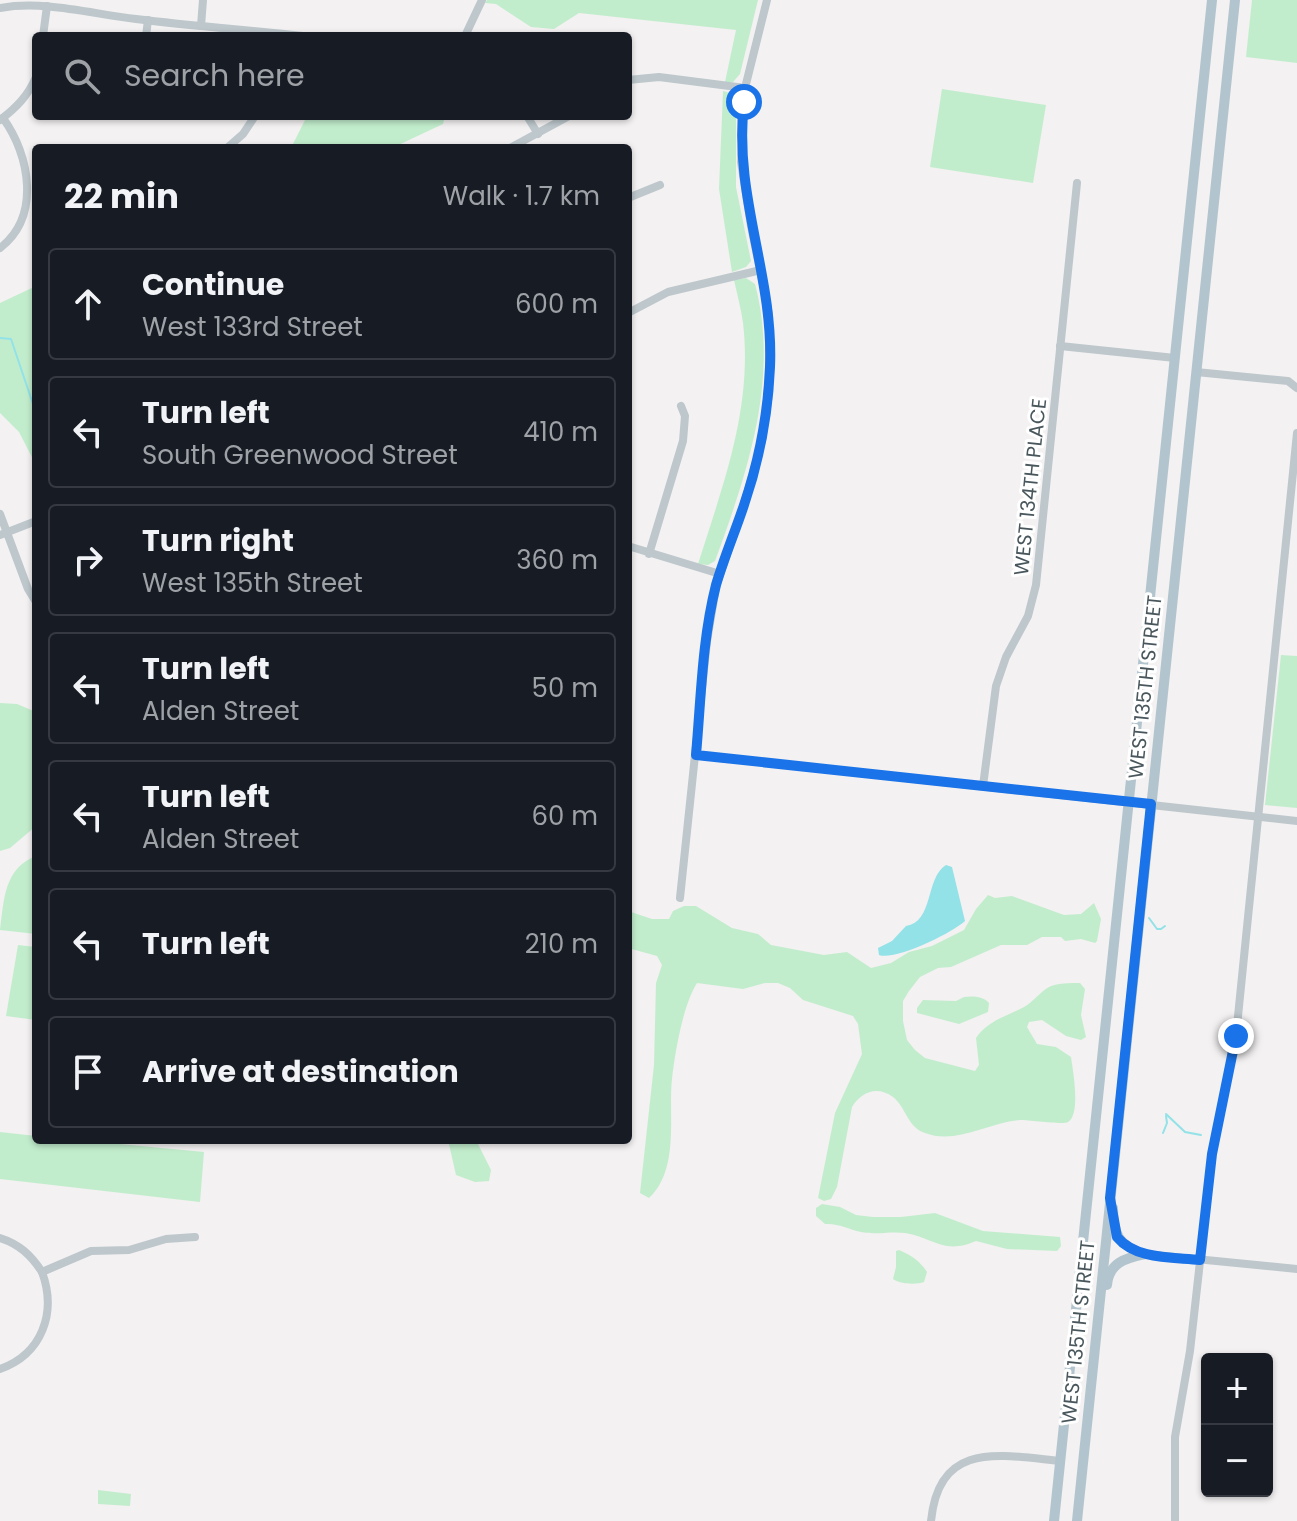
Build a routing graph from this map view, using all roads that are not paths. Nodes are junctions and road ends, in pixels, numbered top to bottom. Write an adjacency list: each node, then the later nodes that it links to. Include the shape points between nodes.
1 (203, 0): 9 (street)
2 (482, 0): 13 (street)
3 (767, 0): 16 (street)
4 (1212, 0): 31 (main road, WEST 135TH STREET)
5 (1235, 0): 32 (main road, WEST 135TH STREET)
6 (47, 6): 7 (street); 8 (street); 10 (street)
7 (0, 8)
8 (148, 20): 9 (street); 11 (street)
9 (201, 26): 12 (street)
10 (44, 32)
11 (146, 32)
12 (252, 32)
13 (467, 32)
14 (632, 80): 16 (street, via 659,77)
15 (32, 86): 17 (street)
16 (745, 88): 28 (street, via 741,162)
17 (1, 119): 27 (street, via 20,149 27,186 22,221)
18 (252, 120): 22 (street)
19 (529, 120): 21 (street)
20 (562, 120): 21 (street)
21 (538, 134): 23 (street)
22 (232, 144)
23 (518, 144)
24 (1077, 183): 30 (street, WEST 134TH PLACE)
25 (660, 185): 26 (street)
26 (632, 196)
27 (0, 248)
28 (761, 270): 29 (street, via 668,292); 41 (street, via 770,340 767,407 754,471)
29 (632, 311)
30 (1060, 346): 31 (street); 44 (street, WEST 134TH PLACE, via 1036,585 1023,628 999,674)
31 (1175, 358): 45 (main road, WEST 135TH STREET)
32 (1196, 372): 33 (street, via 1288,381); 46 (main road, WEST 135TH STREET)
33 (1297, 388)
34 (681, 406): 40 (street, via 683,441)
35 (1297, 433): 47 (street)
36 (0, 514): 38 (street)
37 (32, 522): 38 (street)
38 (4, 533): 42 (street)
39 (632, 548): 40 (street)
40 (649, 554): 41 (street)
41 (720, 574): 43 (street, via 707,641)
42 (32, 596)
43 (696, 755): 44 (street); 49 (street)
44 (983, 786): 45 (street)
45 (1128, 802): 46 (street); 59 (main road, WEST 135TH STREET)
46 (1151, 804): 47 (street); 50 (main road, WEST 135TH STREET)
47 (1257, 816): 48 (street); 54 (street, via 1236,1036 1212,1154)
48 (1297, 821)
49 (680, 898)
50 (1110, 1198): 53 (street, via 1117,1237); 58 (main road, WEST 135TH STREET)
51 (195, 1237): 56 (street, via 129,1250 91,1251)
52 (0, 1238): 56 (street, via 27,1253)
53 (1145, 1254): 54 (street); 58 (main road, via 1120,1262 1109,1273 1094,1404)
54 (1200, 1260): 55 (street); 63 (street, via 1175,1437)
55 (1297, 1269)
56 (42, 1272): 57 (street, via 49,1304 44,1330 22,1358)
57 (0, 1369)
58 (1089, 1407): 62 (main road, WEST 135TH STREET)
59 (1060, 1461): 60 (street, via 993,1454 965,1461 939,1488); 61 (main road, WEST 135TH STREET)
60 (931, 1521)
61 (1054, 1521)
62 (1077, 1521)
63 (1175, 1521)

